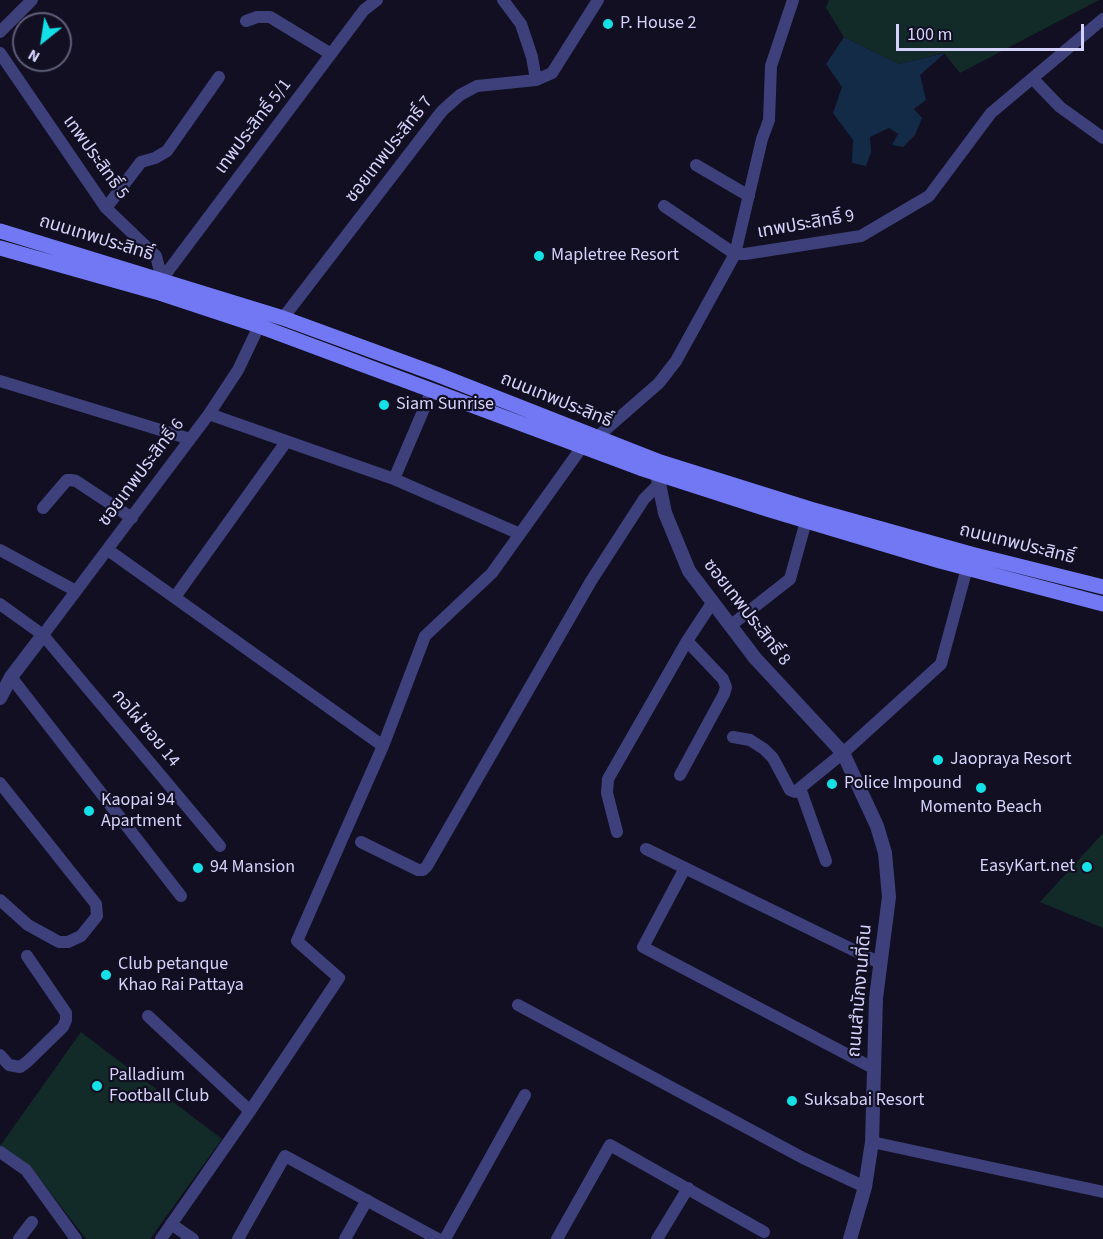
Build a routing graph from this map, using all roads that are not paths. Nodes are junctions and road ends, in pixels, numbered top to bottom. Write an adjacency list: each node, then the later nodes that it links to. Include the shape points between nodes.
1 (32, 0): 8 (street)
2 (377, 0): 10 (street, เทพประสิทธิ์ 5/1, via 364,10)
3 (503, 0): 12 (street, via 521,24)
4 (598, 0): 12 (street, via 552,73)
5 (793, 0): 16 (street, via 771,66 769,120)
6 (1103, 19): 13 (street, เทพประสิทธิ์ 9)
7 (246, 21): 10 (street, via 270,17)
8 (0, 32)
9 (0, 53): 18 (street, เทพประสิทธิ์ 5)
10 (331, 54): 22 (street, เทพประสิทธิ์ 5/1)
11 (219, 77): 18 (street, via 167,151 141,162)
12 (536, 80): 23 (street, ซอยเทพประสิทธิ์ 7, via 477,86 442,111)
13 (1033, 80): 14 (street, via 1060,107); 21 (street, เทพประสิทธิ์ 9, via 991,113 929,196 910,208 861,236)
14 (1103, 138)
15 (696, 165): 16 (street)
16 (749, 196): 21 (street)
17 (664, 206): 21 (street)
18 (106, 208): 22 (street, เทพประสิทธิ์ 5, via 156,256)
19 (0, 231): 22 (main road, ถนนเทพประสิทธิ์)
20 (0, 248): 24 (main road, ถนนเทพประสิทธิ์)
21 (735, 254): 28 (street, เทพประสิทธิ์ 9, via 676,361 659,383)
22 (162, 279): 23 (main road, ถนนเทพประสิทธิ์)
23 (283, 318): 24 (main road); 28 (main road, ถนนเทพประสิทธิ์)
24 (259, 326): 26 (main road, ถนนเทพประสิทธิ์); 27 (street, ซอยเทพประสิทธิ์ 6, via 238,370)
25 (0, 381): 29 (street)
26 (432, 390): 31 (main road, ถนนเทพประสิทธิ์); 33 (street)
27 (209, 414): 29 (street, ซอยเทพประสิทธิ์ 6); 30 (street)
28 (596, 438): 32 (main road, ถนนเทพประสิทธิ์)
29 (190, 439): 35 (street, ซอยเทพประสิทธิ์ 6)
30 (285, 442): 33 (street); 43 (street)
31 (582, 447): 32 (main road, ถนนเทพประสิทธิ์); 37 (street)
32 (658, 473): 36 (main road, ถนนเทพประสิทธิ์); 41 (main road, ถนนเทพประสิทธิ์); 44 (street, ซอยเทพประสิทธิ์ 8, via 664,513 688,572); 59 (street, via 591,581 428,866 418,870)
33 (394, 479): 37 (street)
34 (43, 508): 35 (street, via 71,480)
35 (132, 518): 39 (street, ซอยเทพประสิทธิ์ 6)
36 (806, 521): 40 (main road, ถนนเทพประสิทธิ์); 47 (street, via 790,579)
37 (520, 534): 53 (street, via 492,573 425,636)
38 (0, 549): 42 (street)
39 (108, 550): 42 (street, ซอยเทพประสิทธิ์ 6); 43 (street)
40 (967, 568): 46 (main road, ถนนเทพประสิทธิ์); 54 (street, via 941,664)
41 (1103, 587)
42 (76, 591): 48 (street, ซอยเทพประสิทธิ์ 6)
43 (175, 597): 53 (street)
44 (712, 603): 47 (street, ซอยเทพประสิทธิ์ 8); 49 (street)
45 (0, 604): 48 (street, กอไผ่ ซอย 14)
46 (1103, 604)
47 (730, 626): 54 (street, ซอยเทพประสิทธิ์ 8)
48 (43, 634): 50 (street); 60 (street, กอไผ่ ซอย 14)
49 (687, 641): 55 (street, via 726,687); 58 (street, via 609,779)
50 (11, 677): 51 (street); 64 (street)
51 (0, 698)
52 (733, 737): 57 (street, via 750,740 764,749 790,790)
53 (383, 746): 73 (street, via 297,941 339,978)
54 (843, 753): 57 (street); 67 (street, ถนนสำนักงานที่ดิน, via 877,826 885,853 889,897)
55 (680, 775)
56 (0, 783): 65 (street, via 96,904 97,916 81,936 59,942 28,925)
57 (800, 788): 62 (street)
58 (616, 832)
59 (361, 842)
60 (220, 846)
61 (646, 849): 63 (street)
62 (826, 861)
63 (685, 868): 67 (street); 71 (street, via 643,946)
64 (181, 896)
65 (0, 900)
66 (27, 956): 70 (street, via 66,1013 66,1020 20,1067 9,1065)
67 (880, 963): 71 (street, ถนนสำนักงานที่ดิน)
68 (518, 1005): 76 (street, via 803,1158)
69 (148, 1016): 73 (street)
70 (0, 1055)
71 (873, 1068): 74 (street, ถนนสำนักงานที่ดิน)
72 (525, 1095): 90 (street)
73 (250, 1111): 81 (street)
74 (872, 1142): 76 (street, ถนนสำนักงานที่ดิน); 78 (street)
75 (0, 1152): 84 (street, via 26,1170)
76 (865, 1187): 93 (street, ถนนสำนักงานที่ดิน)
77 (687, 1188): 82 (street); 91 (street, via 610,1145); 92 (street)
78 (1103, 1192)
79 (366, 1200): 87 (street, via 285,1156); 88 (street); 89 (street)
80 (32, 1222): 83 (street)
81 (171, 1224): 85 (street); 86 (street)
82 (764, 1232)
83 (20, 1239)
84 (76, 1239)
85 (160, 1239)
86 (193, 1239)
87 (238, 1239)
88 (345, 1239)
89 (438, 1239)
90 (445, 1239)
91 (556, 1239)
92 (657, 1239)
93 (850, 1239)

